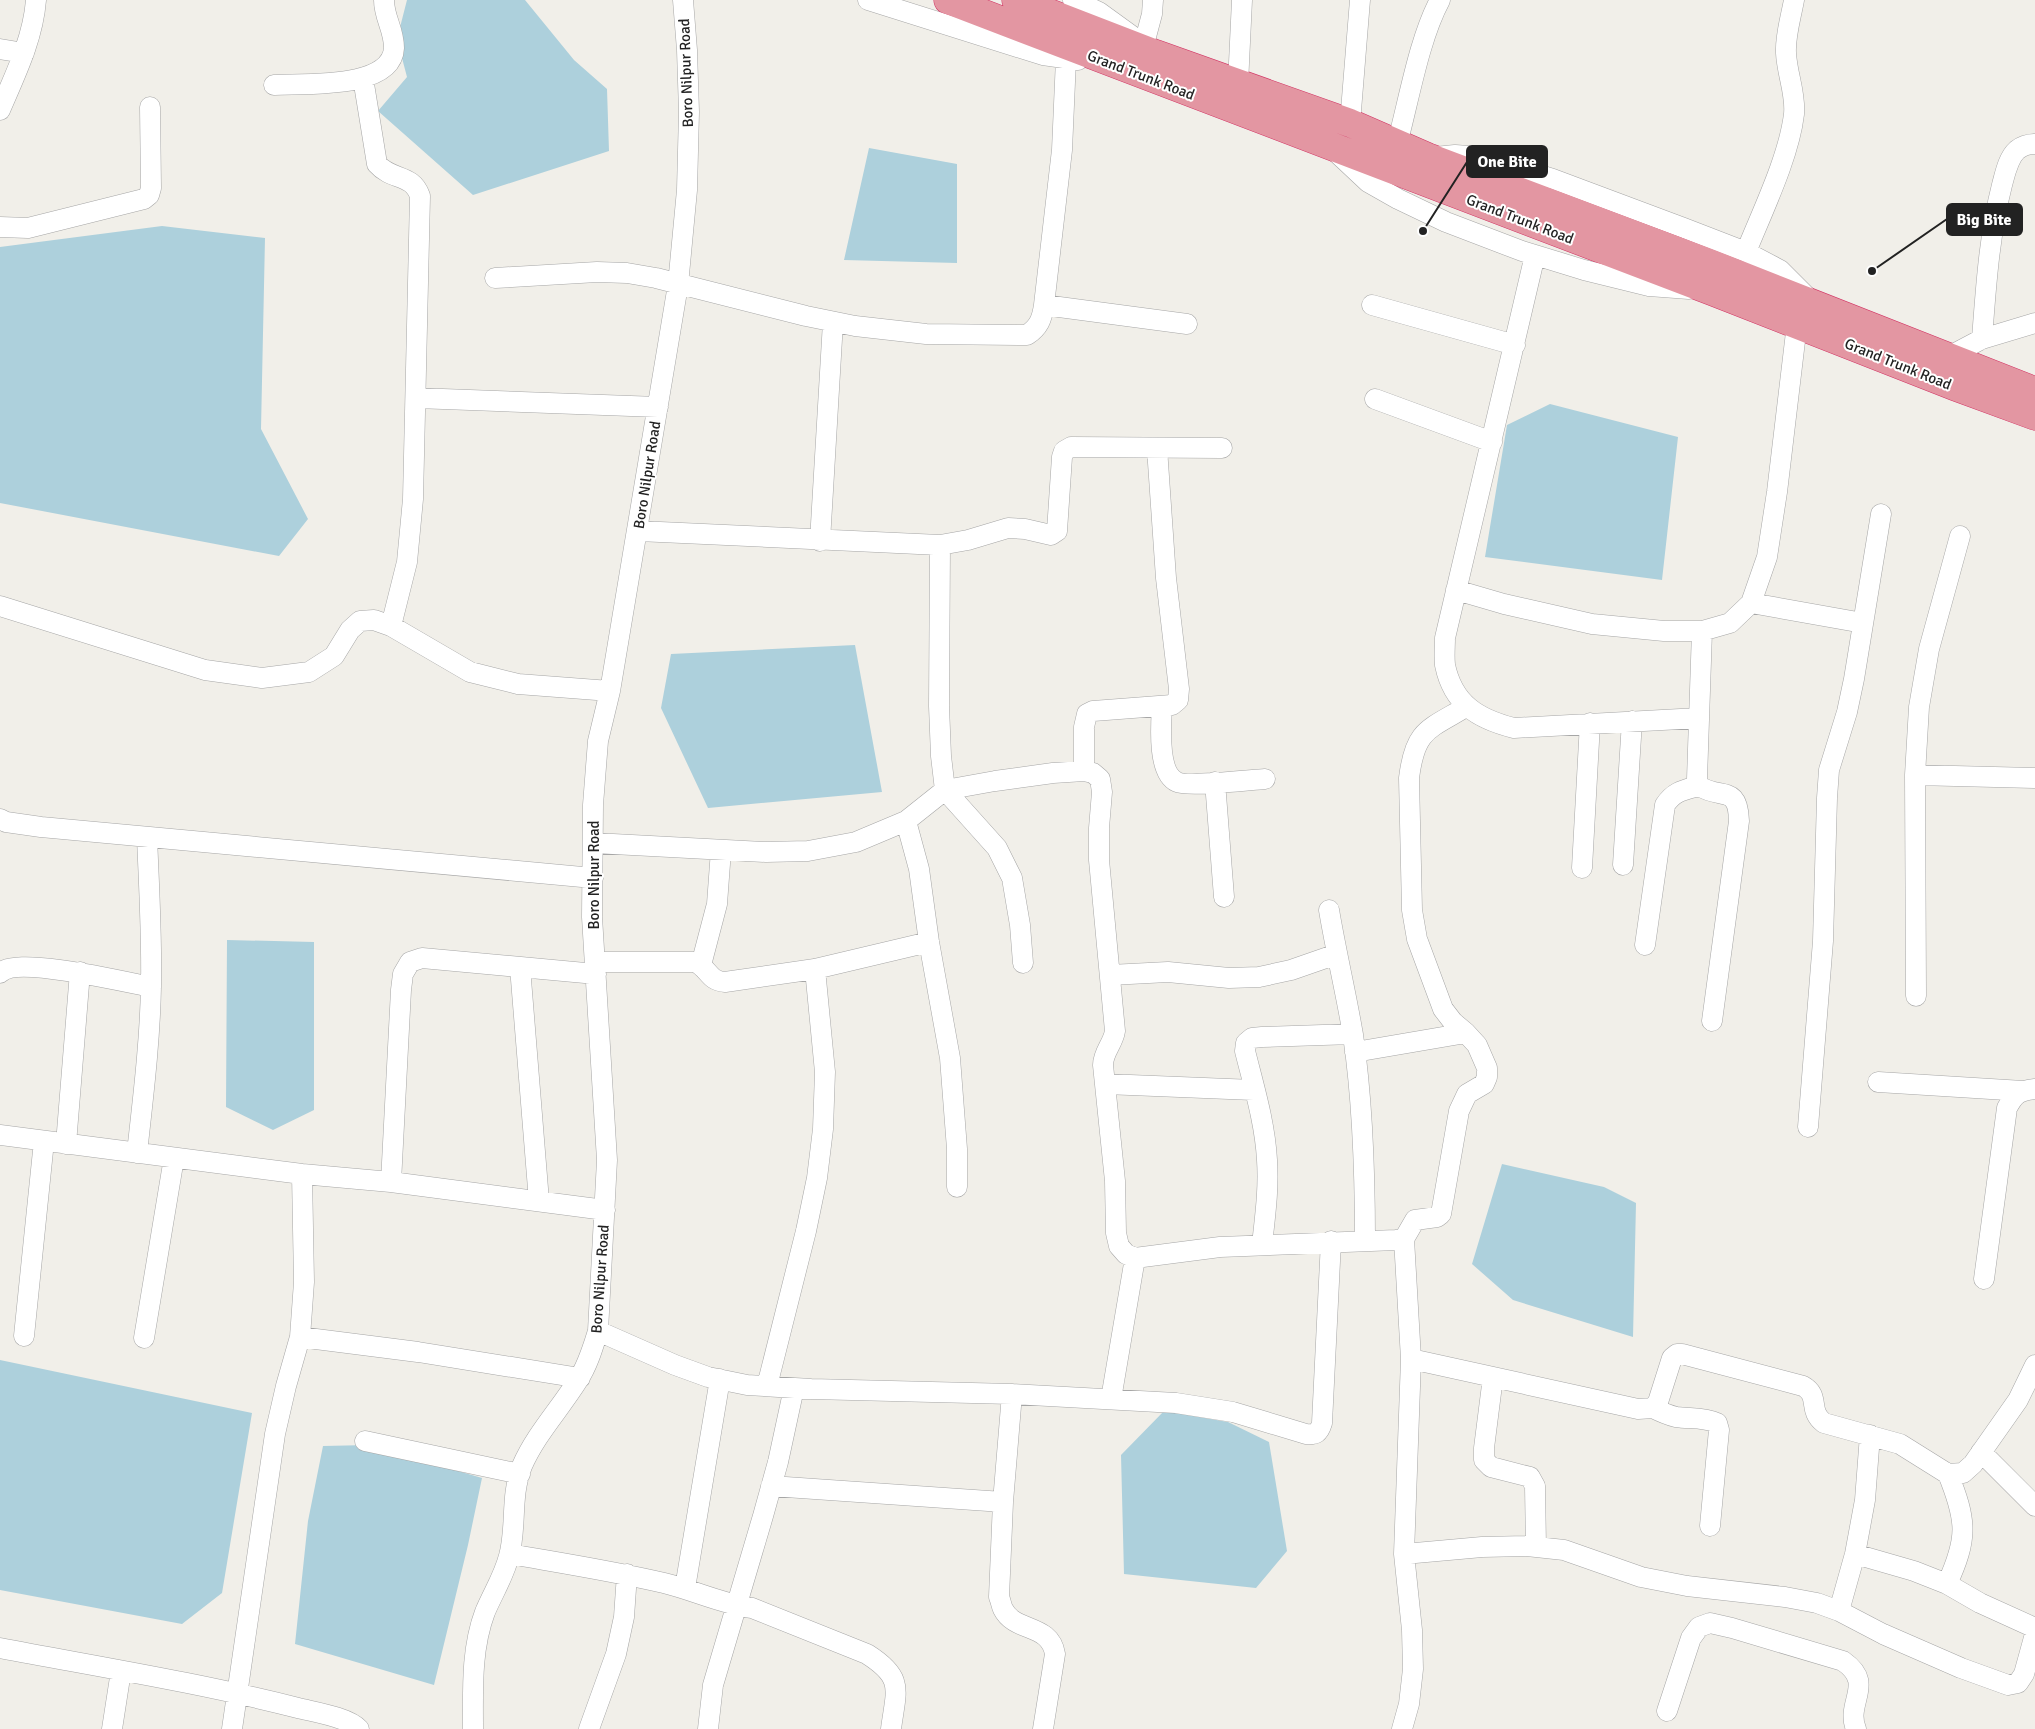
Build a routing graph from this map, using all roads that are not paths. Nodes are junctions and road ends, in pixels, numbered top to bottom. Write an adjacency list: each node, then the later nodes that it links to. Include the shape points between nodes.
1 (36, 0): 15 (street)
2 (384, 0): 18 (street, via 384,11 393,31 394,51 387,65)
3 (683, 0): 32 (street, Boro Nilpur Road, via 689,112 687,190)
4 (868, 0): 16 (street, via 1043,55)
5 (948, 0): 17 (highway, Grand Trunk Road)
6 (1016, 0): 14 (highway, Grand Trunk Road)
7 (1073, 0): 14 (street, via 1099,12)
8 (1153, 0): 14 (street)
9 (1242, 0): 20 (street)
10 (1360, 0): 23 (street)
11 (1440, 0): 24 (street, via 1424,42)
12 (1794, 0): 29 (street, via 1786,52 1793,93 1792,128)
13 (0, 49): 15 (street)
14 (1150, 49): 20 (highway, Grand Trunk Road)
15 (24, 53): 22 (street)
16 (1066, 59): 17 (street); 34 (street, via 1062,150)
17 (1105, 61): 26 (highway, Grand Trunk Road)
18 (363, 78): 19 (street); 45 (street, via 377,164 384,172 411,181 420,196)
19 (274, 84)
20 (1238, 84): 23 (highway, Grand Trunk Road)
21 (150, 107): 28 (street, via 151,188 144,199 28,228)
22 (0, 110)
23 (1350, 123): 24 (highway, Grand Trunk Road)
24 (1397, 144): 27 (highway, Grand Trunk Road)
25 (2035, 144): 41 (street, via 2017,150 2008,165 1996,207 1987,262)
26 (1329, 145): 30 (street, via 1368,182 1398,200 1446,222); 33 (highway, Grand Trunk Road)
27 (1428, 157): 29 (street, via 1482,157 1562,183); 36 (highway, Grand Trunk Road)
28 (0, 227)
29 (1746, 252): 36 (street, via 1780,270)
30 (1535, 255): 33 (street, via 1649,286); 42 (street)
31 (495, 278): 32 (street, via 627,273)
32 (678, 285): 37 (street); 47 (street, Boro Nilpur Road)
33 (1711, 291): 40 (highway, Grand Trunk Road)
34 (1044, 305): 37 (street, via 1037,328 1027,335 926,334); 39 (street)
35 (1372, 305): 42 (street)
36 (1816, 305): 43 (highway, Grand Trunk Road)
37 (834, 322): 55 (street)
38 (2035, 323): 41 (street)
39 (1187, 324)
40 (1797, 324): 48 (highway, Grand Trunk Road); 58 (street, via 1767,557)
41 (1982, 339): 43 (street)
42 (1514, 346): 49 (street)
43 (1948, 357): 44 (highway, Grand Trunk Road)
44 (2035, 391)
45 (416, 398): 47 (street); 61 (street, via 413,499 407,562)
46 (1375, 399): 49 (street)
47 (658, 406): 53 (street, Boro Nilpur Road)
48 (2035, 416)
49 (1492, 442): 57 (street)
50 (1157, 448): 51 (street); 56 (street, via 1071,447 1064,451 1057,532 1051,535 1008,528); 64 (street, via 1166,578 1179,689 1178,700 1172,705)
51 (1222, 448)
52 (1881, 514): 60 (street)
53 (638, 530): 55 (street); 63 (street, Boro Nilpur Road)
54 (1960, 536): 70 (street, via 1929,649 1919,707)
55 (820, 540): 56 (street)
56 (940, 545): 75 (street, via 939,706)
57 (1456, 590): 62 (street, via 1592,624); 65 (street, via 1445,638 1445,664 1452,685)
58 (1751, 603): 60 (street); 62 (street, via 1730,623)
59 (0, 606): 61 (street, via 205,670 262,678 309,672 334,656 350,630 360,621 374,620)
60 (1863, 623): 106 (street, via 1847,712 1829,770 1823,941)
61 (391, 626): 63 (street, via 470,672 518,684)
62 (1702, 631): 66 (street)
63 (610, 691): 79 (street, Boro Nilpur Road, via 598,741)
64 (1162, 706): 69 (street, via 1087,714); 73 (street, via 1162,754 1169,776 1177,782)
65 (1466, 707): 68 (street, via 1493,722 1514,728); 100 (street, via 1431,728 1418,741 1410,778 1412,910 1417,939 1443,1009)
66 (1699, 718): 67 (street); 74 (street)
67 (1632, 721): 68 (street); 81 (street)
68 (1590, 724): 82 (street)
69 (1084, 771): 75 (street); 96 (street, via 1100,779 1102,792 1100,860)
70 (1915, 775): 71 (street); 98 (street)
71 (2035, 778)
72 (1265, 779): 73 (street)
73 (1215, 782): 84 (street)
74 (1699, 786): 87 (street, via 1678,791 1665,805); 99 (street, via 1728,795 1736,800 1739,807)
75 (945, 790): 77 (street); 89 (street, via 997,848 1012,878)
76 (0, 819): 78 (street, via 41,827)
77 (906, 820): 80 (street, via 856,842 808,851); 86 (street, via 919,869)
78 (147, 836): 83 (street); 97 (street)
79 (594, 843): 80 (street); 83 (street, Boro Nilpur Road)
80 (721, 850): 90 (street, via 716,904)
81 (1623, 865)
82 (1582, 868)
83 (593, 878): 92 (street, Boro Nilpur Road)
84 (1224, 897)
85 (1329, 910): 88 (street)
86 (929, 942): 93 (street); 114 (street, via 950,1058)
87 (1644, 945)
88 (1337, 954): 96 (street, via 1259,977 1143,972); 101 (street)
89 (1023, 963)
90 (701, 965): 92 (street, via 687,961); 93 (street, via 717,981)
91 (520, 967): 92 (street); 113 (street, via 422,958 410,962 403,974 401,990); 115 (street)
92 (596, 968): 116 (street, Boro Nilpur Road, via 607,1160)
93 (815, 969): 132 (street, via 825,1072 823,1129 806,1231)
94 (80, 972): 95 (street, via 13,967); 97 (street); 109 (street)
95 (0, 973)
96 (1110, 975): 103 (street, via 1115,1031 1114,1040 1103,1058)
97 (151, 987): 110 (street)
98 (1916, 996)
99 (1712, 1021)
100 (1466, 1033): 101 (street); 117 (street, via 1477,1045 1487,1068 1487,1077 1484,1084 1467,1094 1459,1111 1441,1214 1415,1220)
101 (1354, 1043): 104 (street, via 1252,1038 1246,1043 1245,1051); 118 (street, via 1362,1116)
102 (1878, 1082): 105 (street)
103 (1105, 1084): 104 (street); 121 (street, via 1116,1233 1119,1246)
104 (1254, 1090): 120 (street, via 1264,1130 1267,1161)
105 (2029, 1090): 122 (street, via 2014,1096 2008,1108)
106 (1808, 1126)
107 (0, 1135): 108 (street)
108 (44, 1141): 109 (street); 124 (street)
109 (66, 1144): 110 (street)
110 (137, 1154): 111 (street)
111 (174, 1158): 112 (street); 126 (street)
112 (302, 1174): 113 (street); 125 (street, via 304,1282)
113 (391, 1182): 115 (street)
114 (957, 1187)
115 (538, 1201): 116 (street)
116 (604, 1210): 123 (street, Boro Nilpur Road)
117 (1404, 1239): 118 (street); 127 (street)
118 (1365, 1241): 119 (street)
119 (1331, 1242): 120 (street); 135 (street, via 1320,1431 1314,1435 1306,1434 1234,1412 1176,1403)
120 (1262, 1245): 121 (street)
121 (1135, 1258): 135 (street)
122 (1984, 1279)
123 (598, 1331): 130 (street, Boro Nilpur Road); 131 (street, via 675,1365)
124 (24, 1336)
125 (300, 1337): 130 (street); 159 (street, via 275,1434)
126 (144, 1338)
127 (1411, 1359): 129 (street); 148 (street)
128 (2035, 1365): 139 (street, via 2018,1400)
129 (1492, 1377): 136 (street, via 1638,1409); 146 (street, via 1484,1460 1490,1467 1533,1480)
130 (580, 1378): 140 (street, Boro Nilpur Road, via 534,1443)
131 (720, 1379): 132 (street); 152 (street)
132 (767, 1386): 133 (street)
133 (794, 1388): 134 (street); 142 (street)
134 (1012, 1394): 135 (street); 143 (street)
135 (1111, 1399)
136 (1654, 1408): 137 (street, via 1672,1358 1682,1354 1810,1389 1817,1418 1824,1423); 145 (street, via 1665,1414 1717,1423)
137 (1870, 1435): 141 (street, via 1900,1444); 149 (street, via 1865,1500)
138 (365, 1441): 140 (street)
139 (1981, 1452): 141 (street, via 1963,1473); 144 (street)
140 (520, 1474): 147 (street, Boro Nilpur Road, via 515,1490)
141 (1948, 1474): 151 (street, via 1963,1520 1963,1539)
142 (771, 1486): 143 (street); 153 (street)
143 (1002, 1502): 168 (street, via 999,1597 1004,1610 1015,1621 1045,1635 1053,1644 1055,1654)
144 (2035, 1506)
145 (1710, 1526)
146 (1536, 1547): 148 (street, via 1482,1547); 154 (street, via 1564,1550 1641,1577 1785,1597)
147 (510, 1554): 150 (street); 164 (street, Boro Nilpur Road, via 485,1613 476,1648 472,1686)
148 (1404, 1554): 169 (street, via 1413,1669)
149 (1855, 1554): 151 (street); 154 (street)
150 (627, 1574): 152 (street); 165 (street, via 624,1617 616,1654)
151 (1947, 1584): 155 (street)
152 (685, 1588): 153 (street)
153 (737, 1606): 166 (street, via 713,1685); 167 (street, via 752,1608 823,1636 867,1654 884,1665 894,1678)
154 (1839, 1611): 156 (street, via 1883,1634 2008,1685 2018,1683 2024,1674)
155 (2035, 1628)
156 (2035, 1634)
157 (0, 1648): 158 (street)
158 (121, 1671): 159 (street); 161 (street)
159 (238, 1693): 162 (street); 163 (street, via 334,1717)
160 (1666, 1711): 170 (street, via 1691,1638 1699,1627 1710,1623 1843,1660 1859,1679 1853,1723)
161 (112, 1729)
162 (232, 1729)
163 (359, 1729)
164 (473, 1729)
165 (589, 1729)
166 (708, 1729)
167 (891, 1729)
168 (1044, 1729)
169 (1402, 1729)
170 (1856, 1729)

